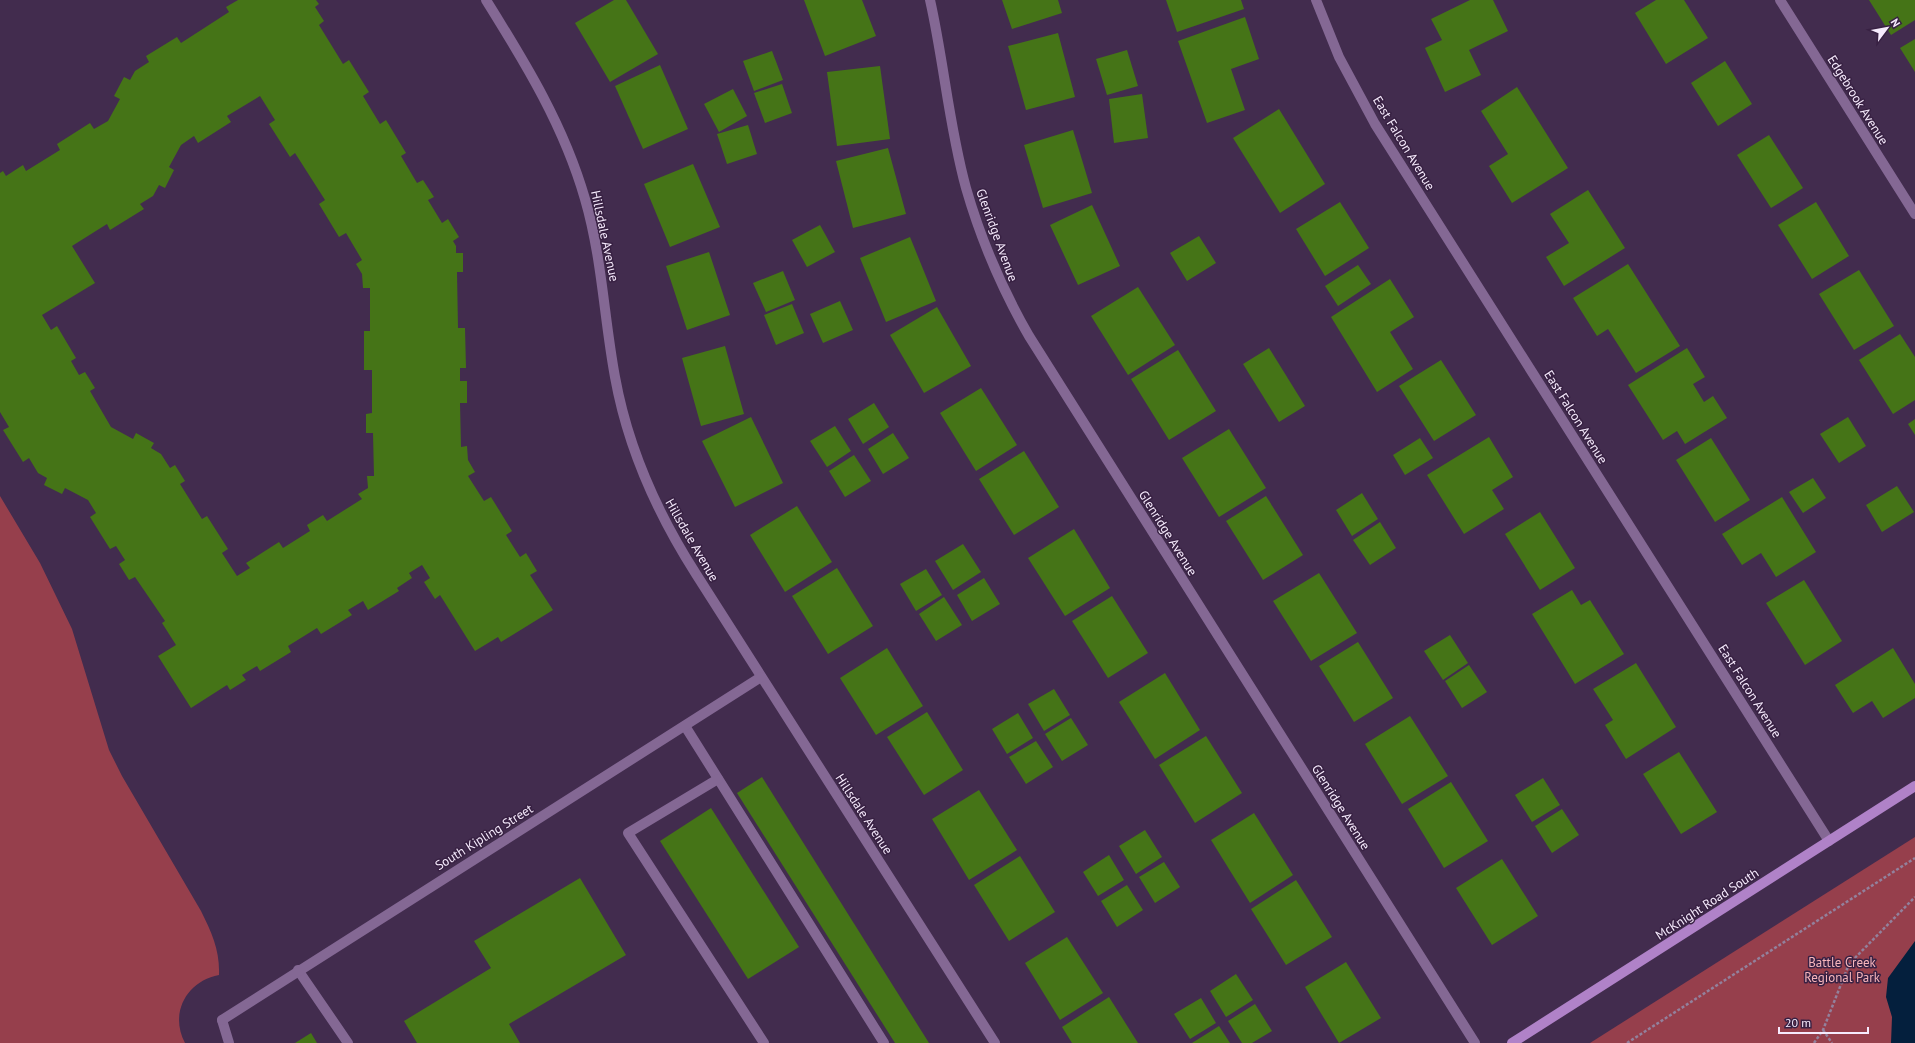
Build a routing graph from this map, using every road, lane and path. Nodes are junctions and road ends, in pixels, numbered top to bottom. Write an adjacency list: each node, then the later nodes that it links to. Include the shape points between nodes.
1 (486, 0): 6 (street, Hillsdale Avenue, via 541,91 574,163 597,249 613,364 621,402 644,477 681,551)
2 (930, 0): 20 (street, Glenridge Avenue, via 966,188 986,250 1008,300 1028,336)
3 (1316, 0): 10 (street, East Falcon Avenue, via 1339,57 1375,124)
4 (1780, 0): 5 (street, Edgebrook Avenue)
5 (1915, 214)
6 (761, 677): 7 (street, South Kipling Street); 19 (street, Hillsdale Avenue)
7 (684, 726): 8 (street); 13 (street, South Kipling Street)
8 (718, 779): 17 (street, via 628,833); 18 (street)
9 (1915, 786): 10 (main road, McKnight Road South)
10 (1829, 841): 21 (main road, McKnight Road South)
11 (1915, 858): 22 (path)
12 (1915, 897): 14 (path, via 1849,964)
13 (298, 970): 15 (street, South Kipling Street, via 222,1020); 16 (street)
14 (1823, 1030): 23 (path); 24 (path)
15 (229, 1043)
16 (348, 1043)
17 (764, 1043)
18 (884, 1043)
19 (995, 1043)
20 (1475, 1043)
21 (1512, 1043)
22 (1627, 1043)
23 (1814, 1043)
24 (1832, 1043)

